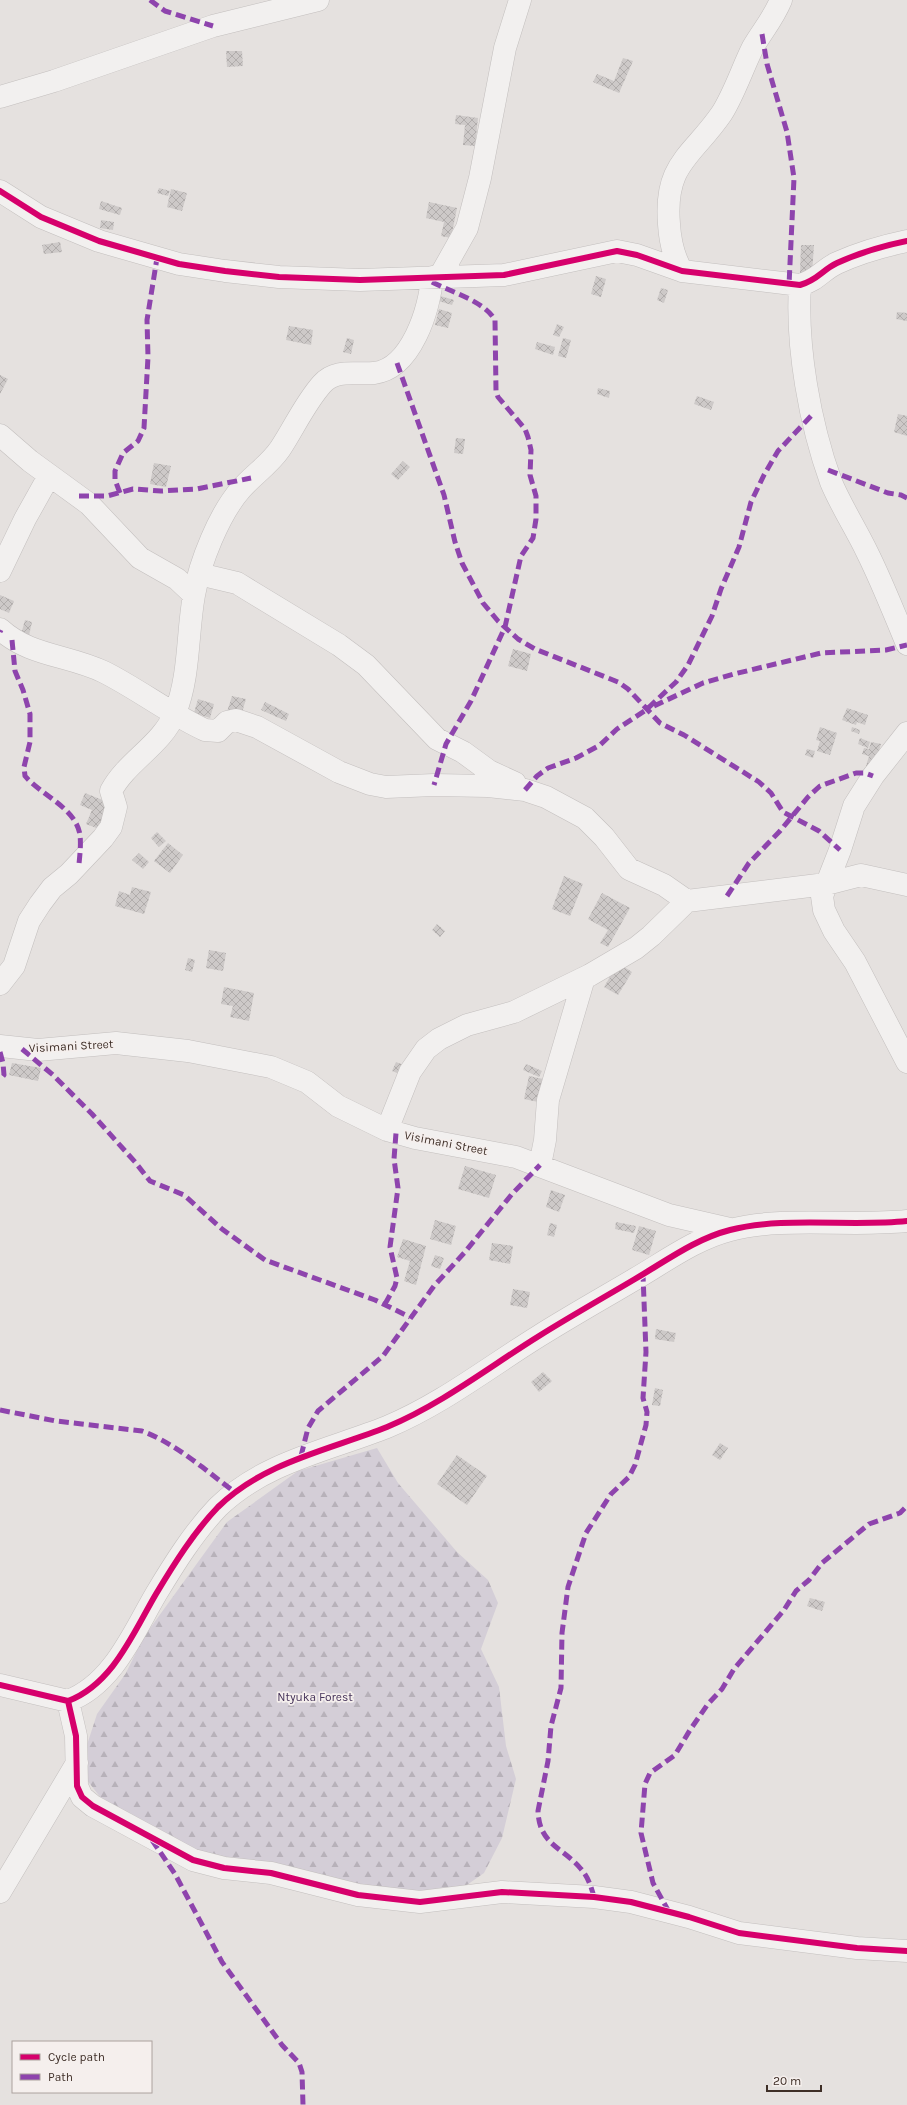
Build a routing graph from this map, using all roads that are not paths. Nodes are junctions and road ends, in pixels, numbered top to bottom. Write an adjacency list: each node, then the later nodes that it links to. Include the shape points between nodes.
1 (318, 0): 4 (street, via 213,26 54,82)
2 (520, 0): 8 (street, via 505,48 480,178 467,228)
3 (781, 0): 7 (street, via 774,17 748,59 733,95 711,128 675,172 670,186 668,208 674,254)
4 (0, 97)
5 (0, 191): 8 (street, via 41,217 100,241 179,264 278,277 360,280)
6 (907, 241): 9 (street, via 884,246 835,264 812,282)
7 (682, 271): 8 (street, via 637,255 617,251 510,274); 9 (street)
8 (436, 277): 13 (street, via 416,336 406,354 387,370 339,374 322,384 279,450 240,491 224,516)
9 (800, 285): 16 (street, via 799,319 803,355 812,415 822,452 832,483 870,558)
10 (0, 435): 11 (street)
11 (49, 476): 12 (street); 14 (street, via 89,504 140,558 177,579)
12 (0, 571)
13 (199, 574): 14 (street); 19 (street, via 237,583 340,645 366,665 437,739)
14 (194, 596): 17 (street, via 190,643)
15 (0, 629): 17 (street, via 12,640 28,648 75,660 104,672)
16 (907, 644)
17 (175, 713): 19 (street, via 198,727 212,731 221,730 229,721 239,720 339,772 370,784 386,787 462,785); 24 (street, via 162,733 116,781 111,791 116,807 111,827 69,874 52,888 40,904 29,921 14,966)
18 (907, 733): 20 (street, via 873,776 854,806)
19 (525, 790): 22 (street, via 584,818 604,837 629,869 664,885)
20 (826, 884): 21 (street, via 862,875); 22 (street); 26 (street, via 822,896 824,910 834,931 855,962)
21 (907, 885)
22 (688, 901): 23 (street, via 641,944)
23 (584, 978): 27 (street, via 514,1012 467,1025 439,1039 426,1049 410,1072); 28 (street, via 548,1100 546,1140)
24 (0, 984)
25 (0, 1046): 27 (street, Visimani Street, via 38,1050 116,1043 236,1058 289,1073 307,1082 338,1106)
26 (907, 1062)
27 (387, 1130): 28 (street, Visimani Street, via 414,1138 493,1152)
28 (540, 1165): 30 (street, Visimani Street, via 669,1215)
29 (907, 1221): 30 (street, via 773,1224)
30 (732, 1230): 32 (street, via 701,1240 539,1336 432,1406 388,1426 301,1456 252,1482 220,1506 204,1523 181,1555 106,1676 79,1697)
31 (0, 1685): 32 (street)
32 (68, 1701): 33 (street, via 76,1736)
33 (77, 1763): 34 (street); 35 (street, via 77,1786 82,1797 93,1806 193,1860 224,1868 271,1874 358,1896 420,1902 502,1892 594,1897 630,1902 739,1933 857,1948)
34 (0, 1892)
35 (907, 1951)

